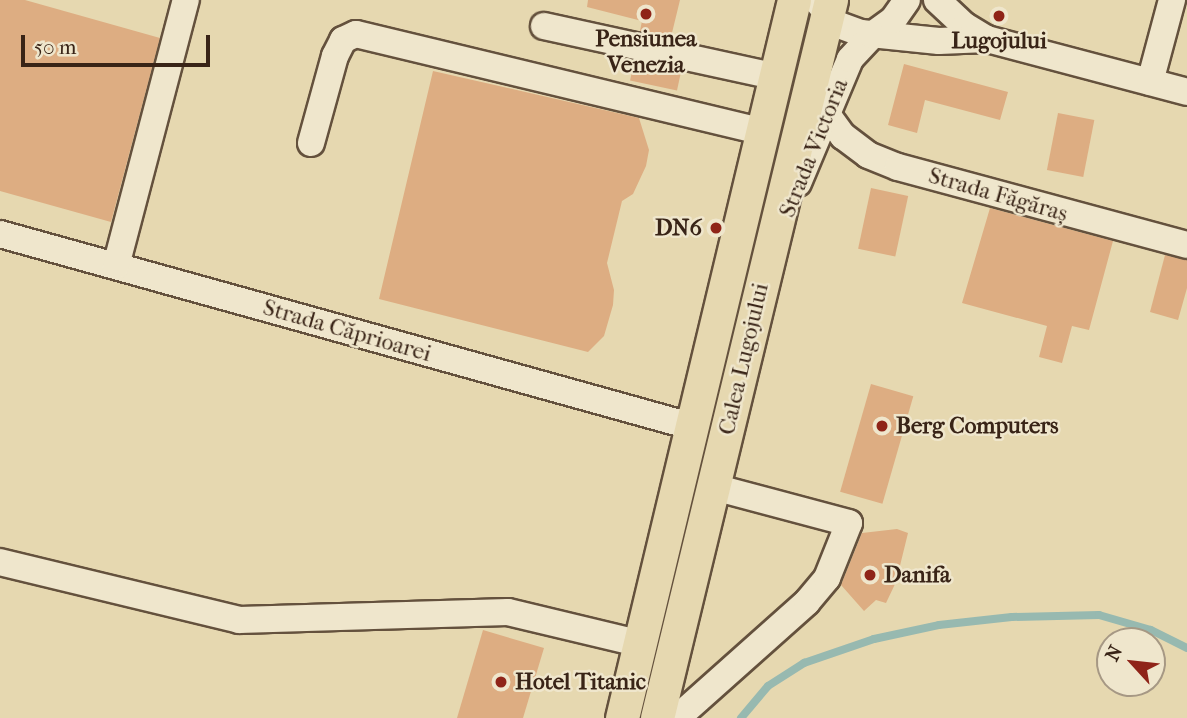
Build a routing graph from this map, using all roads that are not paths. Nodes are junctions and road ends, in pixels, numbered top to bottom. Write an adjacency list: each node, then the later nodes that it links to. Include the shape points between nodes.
1 (186, 0): 18 (street)
2 (794, 0): 10 (main road, Calea Lugojului)
3 (907, 0): 8 (street, Strada Victoria, via 893,20)
4 (937, 0): 9 (street)
5 (1172, 0): 11 (street)
6 (825, 5): 8 (street, via 845,29); 19 (main road, Calea Lugojului)
7 (544, 26): 10 (street)
8 (872, 35): 9 (street, via 939,41); 13 (street, Strada Victoria, via 850,59)
9 (987, 39): 11 (street)
10 (774, 76): 14 (main road, Calea Lugojului)
11 (1150, 82): 12 (street)
12 (1187, 92)
13 (826, 113): 17 (street, Strada Făgăraș, via 843,136 868,155 898,167); 19 (street, Strada Victoria)
14 (761, 131): 15 (street, via 356,34 343,40 335,56); 20 (main road, Calea Lugojului)
15 (311, 144)
16 (0, 234): 18 (street, Strada Căprioarei)
17 (1187, 245)
18 (116, 267): 20 (street, Strada Căprioarei)
19 (766, 267): 21 (main road, Calea Lugojului)
20 (694, 427): 23 (main road, Calea Lugojului)
21 (714, 487): 25 (main road, Calea Lugojului); 26 (street, via 849,523 827,578 807,603)
22 (0, 562): 23 (street, via 239,620 508,612)
23 (641, 644): 24 (main road, Calea Lugojului)
24 (622, 718)
25 (657, 718)
26 (677, 718)

